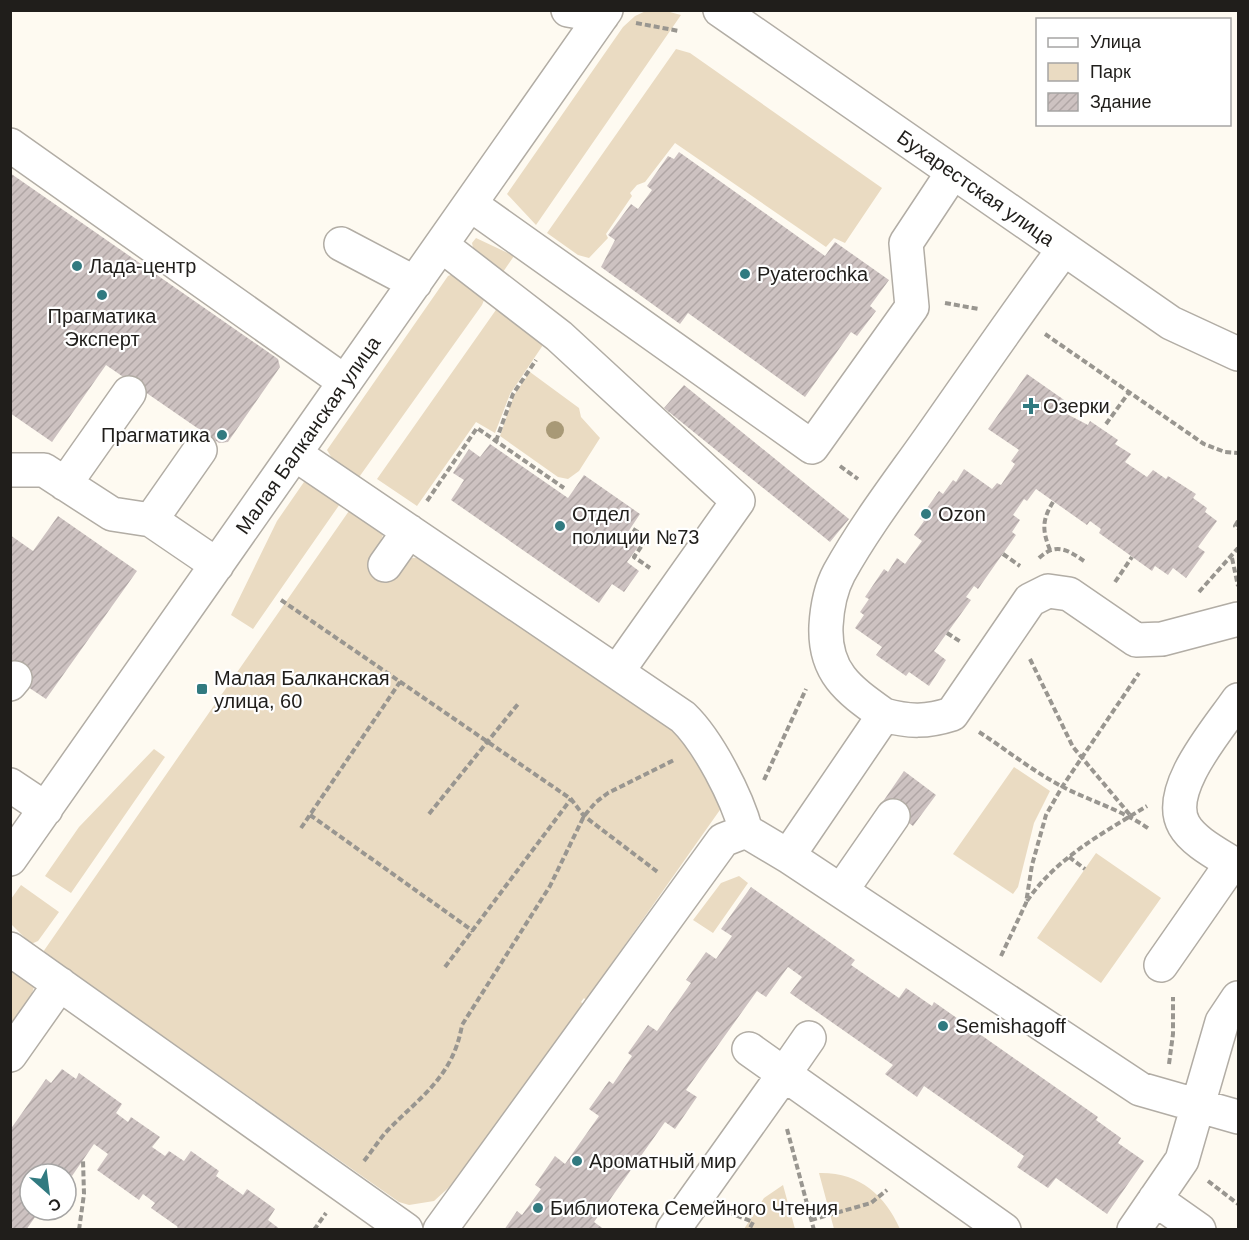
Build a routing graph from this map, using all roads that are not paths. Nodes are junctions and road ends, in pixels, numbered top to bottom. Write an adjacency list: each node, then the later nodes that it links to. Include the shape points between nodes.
1 (568, 10): 3 (street)
2 (720, 10): 5 (street, Бухарестская улица)
3 (615, 16): 6 (street, Малая Балканская улица)
4 (10, 145): 12 (street)
5 (953, 172): 6 (street, via 906,243 912,307 812,447); 9 (street, Бухарестская улица)
6 (470, 204): 8 (street, Малая Балканская улица)
7 (340, 244): 10 (street)
8 (441, 245): 10 (street, Малая Балканская улица); 23 (street, via 559,336 738,501)
9 (1064, 249): 11 (street, Бухарестская улица, via 1172,323); 25 (street, via 1026,323 887,499 838,574 829,600 826,627 833,669 848,690)
10 (415, 283): 12 (street, Малая Балканская улица)
11 (1239, 354)
12 (345, 382): 15 (street, Малая Балканская улица)
13 (129, 393): 17 (street)
14 (200, 450): 19 (street)
15 (295, 454): 18 (street); 20 (street, Малая Балканская улица)
16 (10, 470): 17 (street, via 44,470)
17 (65, 484): 19 (street, via 112,514)
18 (417, 518): 21 (street); 23 (street)
19 (152, 520): 20 (street)
20 (217, 565): 27 (street, Малая Балканская улица)
21 (385, 565)
22 (1233, 604): 25 (street, via 1162,639 1136,639 1069,594 1048,591 1030,600 952,714 931,721)
23 (617, 672): 29 (street, via 683,717 739,805)
24 (1239, 700): 32 (street, via 1194,765 1180,800 1184,825 1191,834)
25 (884, 715): 30 (street)
26 (10, 784): 27 (street)
27 (46, 809): 31 (street, Малая Балканская улица)
28 (893, 816): 33 (street)
29 (746, 831): 30 (street); 46 (street, via 723,840)
30 (788, 856): 33 (street)
31 (10, 859)
32 (1235, 865): 35 (street)
33 (841, 891): 42 (street, via 1140,1089)
34 (10, 950): 36 (street)
35 (1161, 965)
36 (60, 984): 40 (street); 45 (street)
37 (1239, 998): 42 (street, via 1222,1022)
38 (809, 1038): 41 (street)
39 (749, 1049): 41 (street)
40 (10, 1055)
41 (784, 1074): 47 (street); 48 (street)
42 (1184, 1102): 43 (street); 44 (street, via 1182,1160)
43 (1239, 1117)
44 (1155, 1199): 49 (street); 50 (street)
45 (406, 1230)
46 (440, 1230)
47 (673, 1230)
48 (1004, 1230)
49 (1134, 1230)
50 (1199, 1230)

